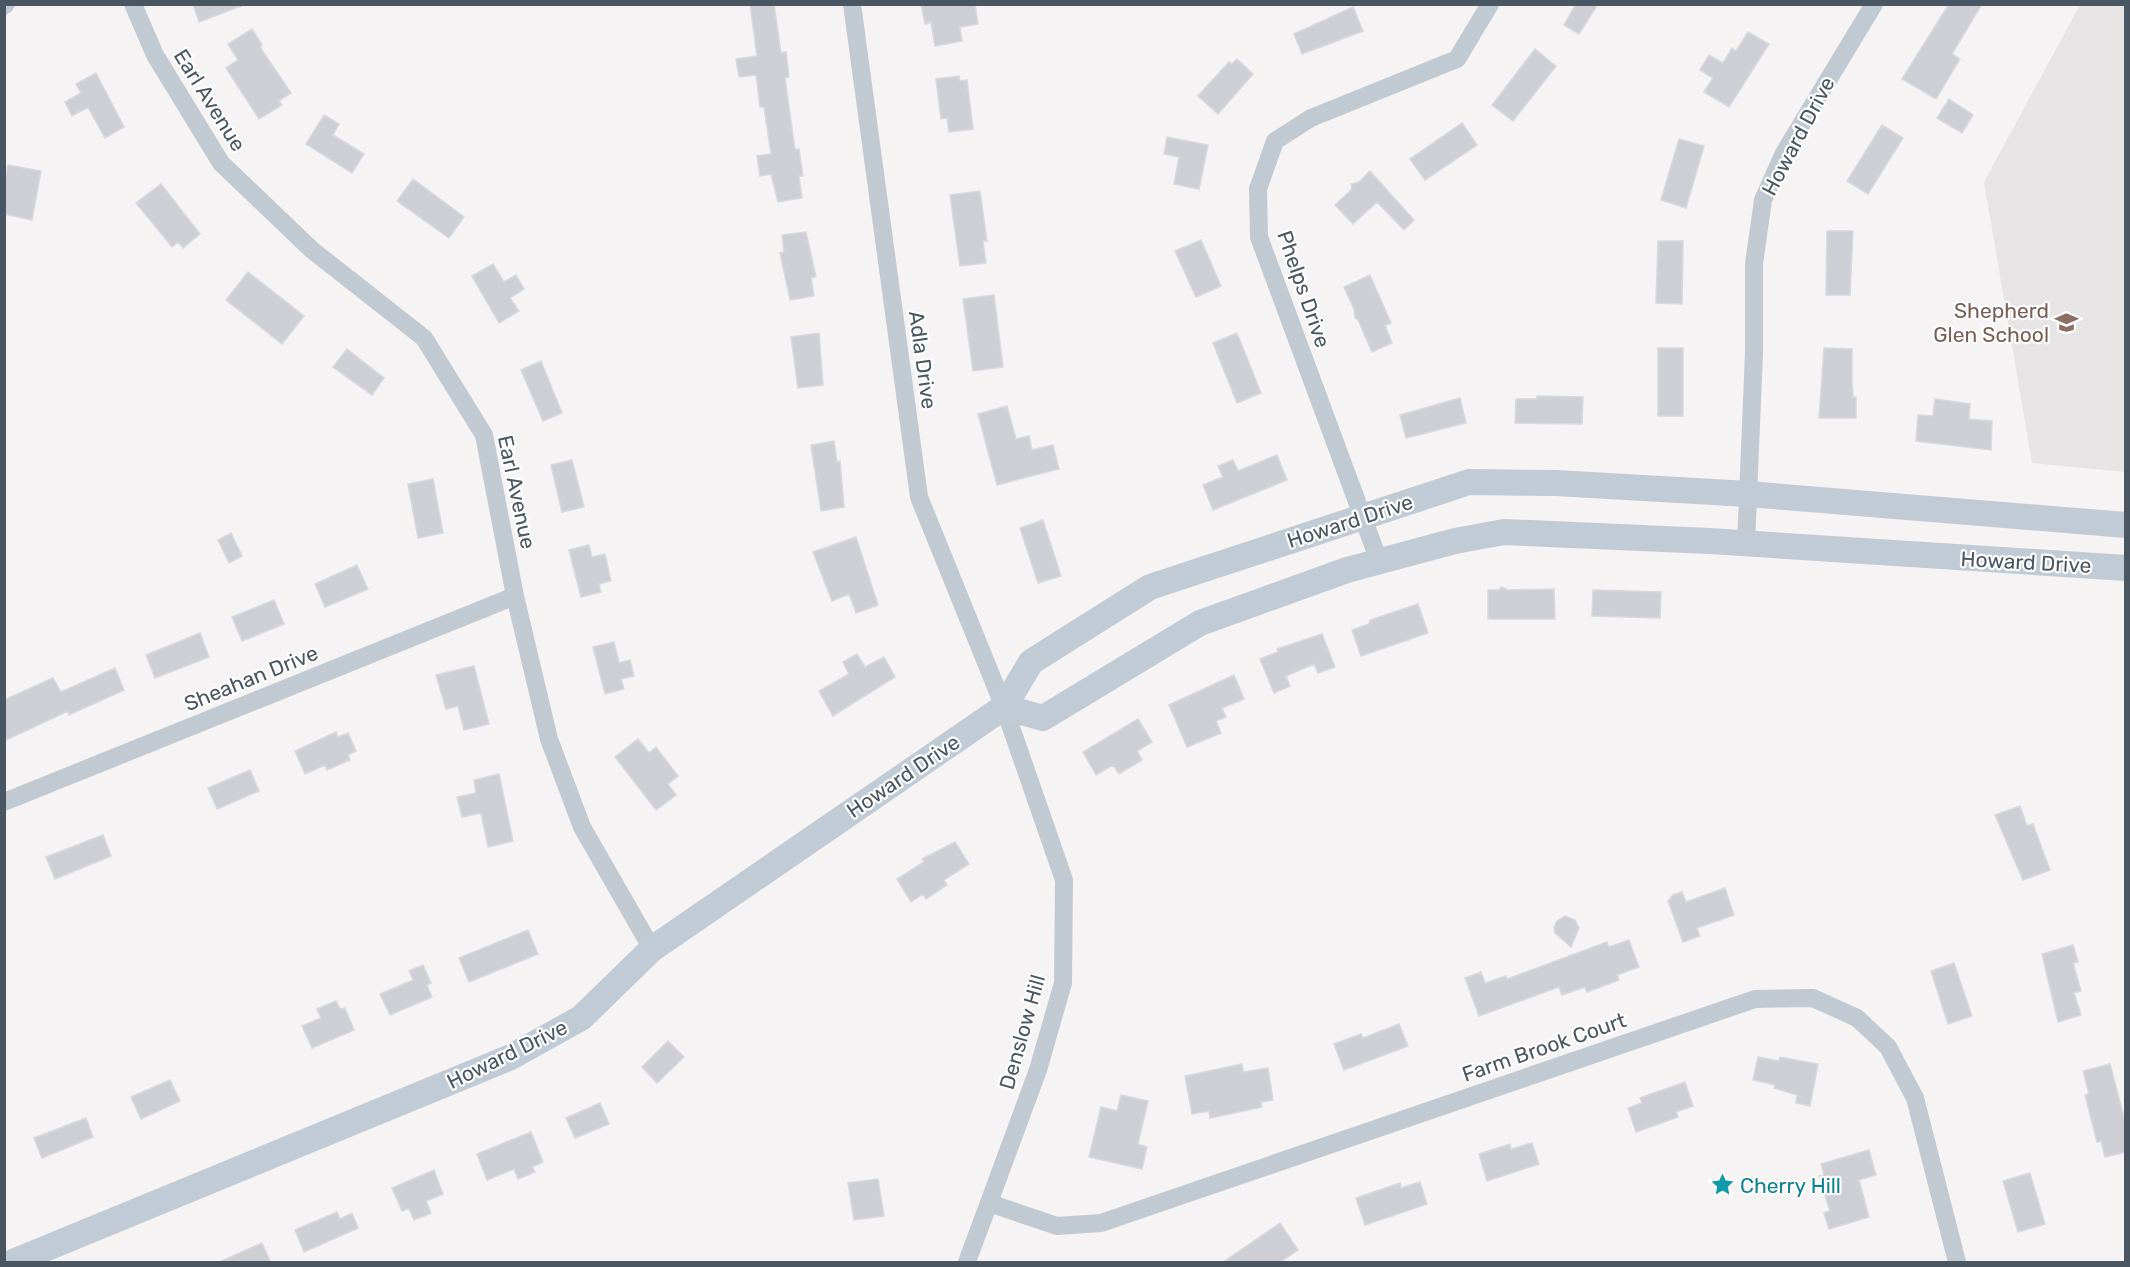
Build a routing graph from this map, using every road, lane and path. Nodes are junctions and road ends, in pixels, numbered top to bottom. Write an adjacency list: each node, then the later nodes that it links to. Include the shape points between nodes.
1 (134, 4): 11 (street, Earl Avenue, via 155,55 220,163 312,250 424,338 484,435)
2 (852, 4): 12 (street, Adla Drive, via 919,497)
3 (1490, 4): 6 (street, Phelps Drive, via 1456,59 1311,118 1275,141 1258,189 1259,237)
4 (1874, 4): 5 (street, Howard Drive, via 1784,153 1763,200 1754,264)
5 (1748, 494): 6 (street, Howard Drive, via 1469,482); 7 (street, Howard Drive); 8 (street, Howard Drive)
6 (1361, 517): 9 (street, Phelps Drive); 12 (street, Howard Drive, via 1150,587 1031,662)
7 (2126, 525)
8 (1746, 544): 9 (street, Howard Drive, via 1504,532); 10 (street, Howard Drive)
9 (1379, 561): 12 (street, Howard Drive, via 1200,623 1043,718)
10 (2126, 568)
11 (515, 596): 13 (street, Sheahan Drive); 14 (street, Earl Avenue, via 549,739 582,827)
12 (1004, 707): 14 (street, Howard Drive); 15 (street, Denslow Hill, via 1064,880 1063,983 1038,1070)
13 (4, 802)
14 (652, 949): 16 (street, Howard Drive, via 581,1018 511,1057)
15 (989, 1203): 17 (street, Denslow Hill); 18 (street, Farm Brook Court, via 1057,1226 1101,1223 1755,999 1813,998 1857,1018 1888,1047 1915,1098)
16 (13, 1263)
17 (967, 1263)
18 (1957, 1263)

